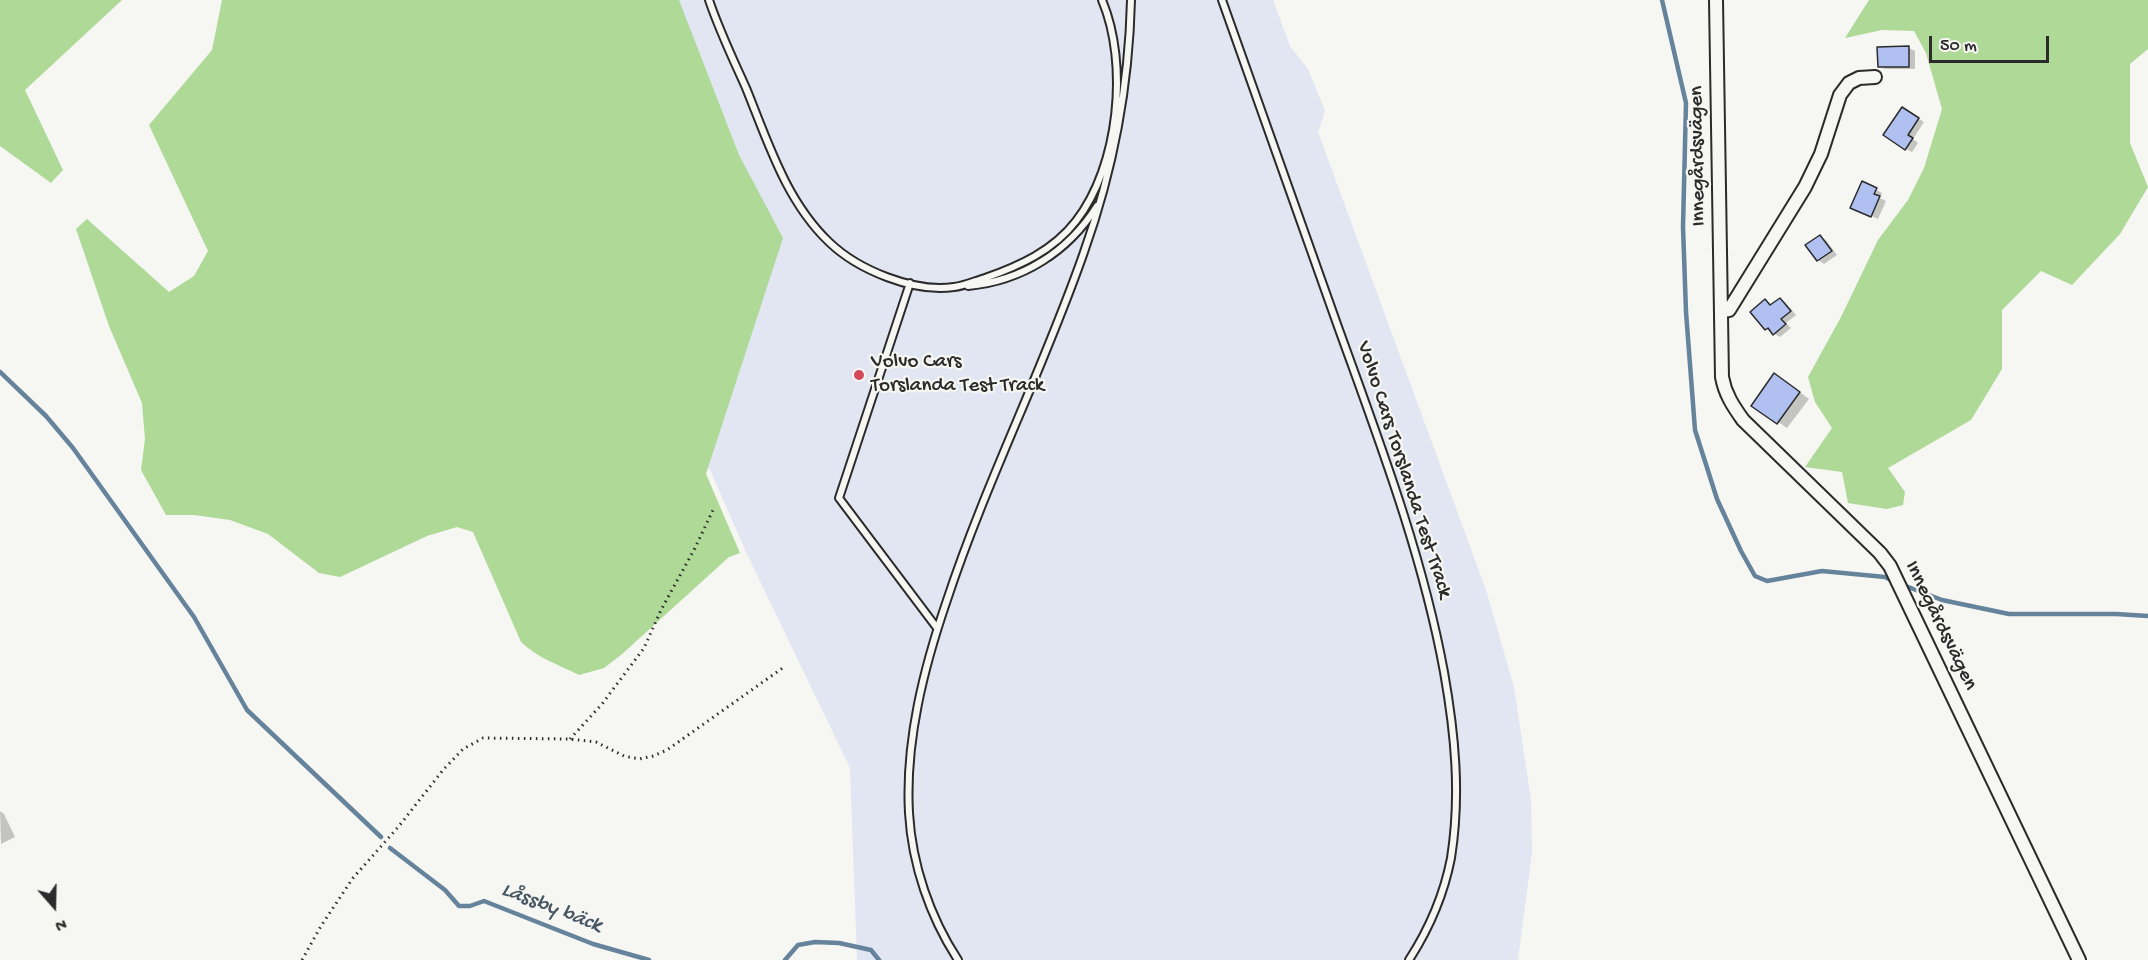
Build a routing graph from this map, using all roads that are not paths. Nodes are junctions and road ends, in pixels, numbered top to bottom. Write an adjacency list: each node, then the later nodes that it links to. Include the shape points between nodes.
1 (709, 0): 8 (lane, via 783,177 801,208 830,243 855,263)
2 (1102, 0): 9 (lane, via 1113,36 1116,98 1107,156 1092,196 1075,223 1050,247 1015,266)
3 (1131, 0): 7 (lane, via 1122,108)
4 (1222, 0): 13 (lane, Volvo Cars Torslanda Test Track, via 1385,458 1420,569 1441,656 1455,743 1455,831 1437,907)
5 (1716, 0): 10 (street, Innegårdsvägen)
6 (1875, 77): 10 (street, via 1849,82 1840,95 1821,154 1805,187 1729,310)
7 (1103, 195): 9 (lane, via 1079,231 1041,262 999,281); 11 (lane, via 1067,298 962,553)
8 (910, 283): 9 (lane); 11 (lane, via 839,498)
9 (955, 287)
10 (1722, 311): 14 (street, Innegårdsvägen, via 1722,377 1731,403 1743,420 1880,553 1896,576)
11 (938, 628): 12 (lane, via 915,727 909,812 914,849 928,899)
12 (958, 960)
13 (1409, 960)
14 (2079, 960)

